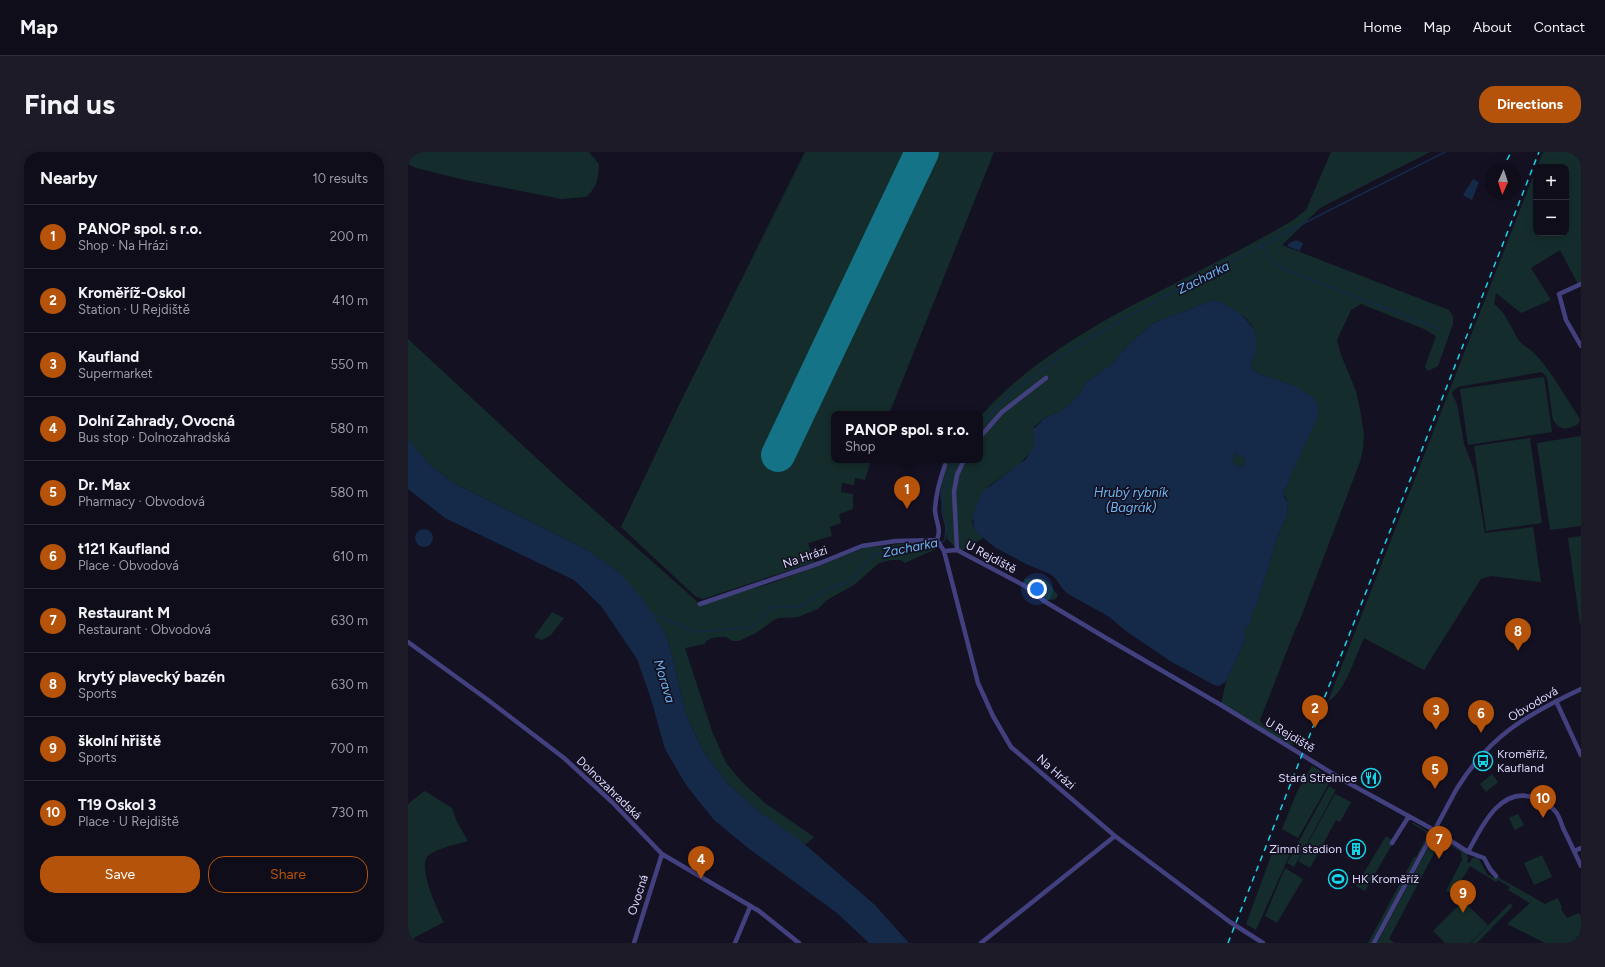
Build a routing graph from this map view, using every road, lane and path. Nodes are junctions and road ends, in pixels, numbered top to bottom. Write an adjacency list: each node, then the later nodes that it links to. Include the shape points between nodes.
1 (1581, 284): 2 (street, via 1560,294 1566,320)
2 (1581, 346)
3 (1046, 378): 4 (street, via 1002,412)
4 (983, 434)
5 (963, 463): 9 (street, via 954,492)
6 (945, 464): 7 (street, via 938,485 935,510 940,531)
7 (937, 541): 8 (street, Na Hrázi); 10 (street, Na Hrázi, via 896,541 862,546)
8 (943, 550): 9 (street, U Rejdiště); 17 (street, Na Hrázi, via 978,683 1011,747)
9 (957, 550): 15 (street, U Rejdiště, via 1025,586 1044,601 1342,780)
10 (700, 604)
11 (408, 642): 22 (street, Dolnozahradská, via 564,758 612,802)
12 (1581, 689): 13 (street, Obvodová)
13 (1556, 701): 14 (street); 16 (street, Obvodová, via 1520,722 1481,755 1460,784)
14 (1581, 755)
15 (1409, 816): 16 (street, U Rejdiště); 18 (street)
16 (1434, 830): 21 (street, U Rejdiště); 31 (street, Obvodová)
17 (1114, 836): 29 (street); 30 (street, Na Hrázi, via 1230,922)
18 (1392, 843)
19 (1581, 848): 20 (street)
20 (1574, 851): 21 (street, via 1555,811 1543,801 1530,796 1517,796 1505,800 1488,816); 23 (street)
21 (1468, 852): 24 (street, U Rejdiště, via 1484,858)
22 (662, 854): 25 (street, Dolnozahradská); 26 (street, Ovocná)
23 (1581, 866)
24 (1496, 876)
25 (750, 907): 27 (street); 28 (street, Dolnozahradská, via 759,911)
26 (634, 943)
27 (736, 943)
28 (799, 943)
29 (981, 943)
30 (1263, 943)
31 (1374, 943)

